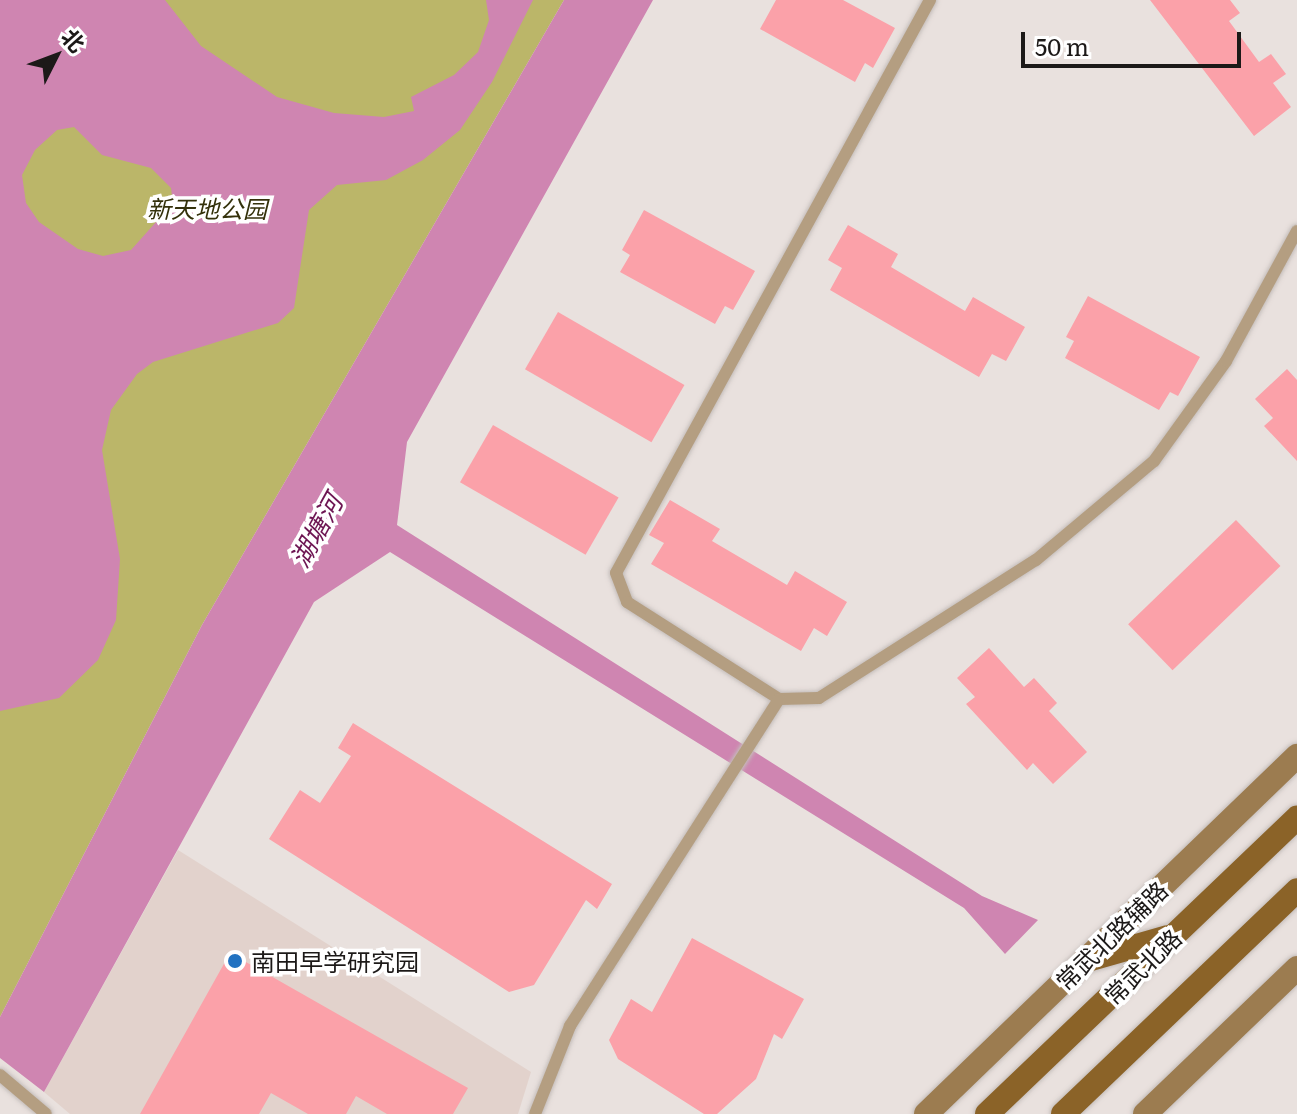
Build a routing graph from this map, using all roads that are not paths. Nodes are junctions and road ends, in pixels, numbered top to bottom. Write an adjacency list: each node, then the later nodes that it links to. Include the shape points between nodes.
1 (930, 0): 3 (lane, via 616,573 627,602)
2 (1297, 231): 3 (lane, via 1226,361 1154,461 1036,560 819,698)
3 (779, 699): 12 (lane, via 570,1026)
4 (1297, 756): 8 (street, 常武北路辅路)
5 (1297, 818): 7 (main road, 常武北路)
6 (1297, 890): 15 (main road)
7 (1174, 935): 8 (main road); 14 (main road, 常武北路)
8 (1084, 961): 13 (street, 常武北路辅路)
9 (1297, 968): 16 (street)
10 (0, 1075): 11 (lane)
11 (46, 1114)
12 (535, 1114)
13 (926, 1114)
14 (987, 1114)
15 (1063, 1114)
16 (1145, 1114)

